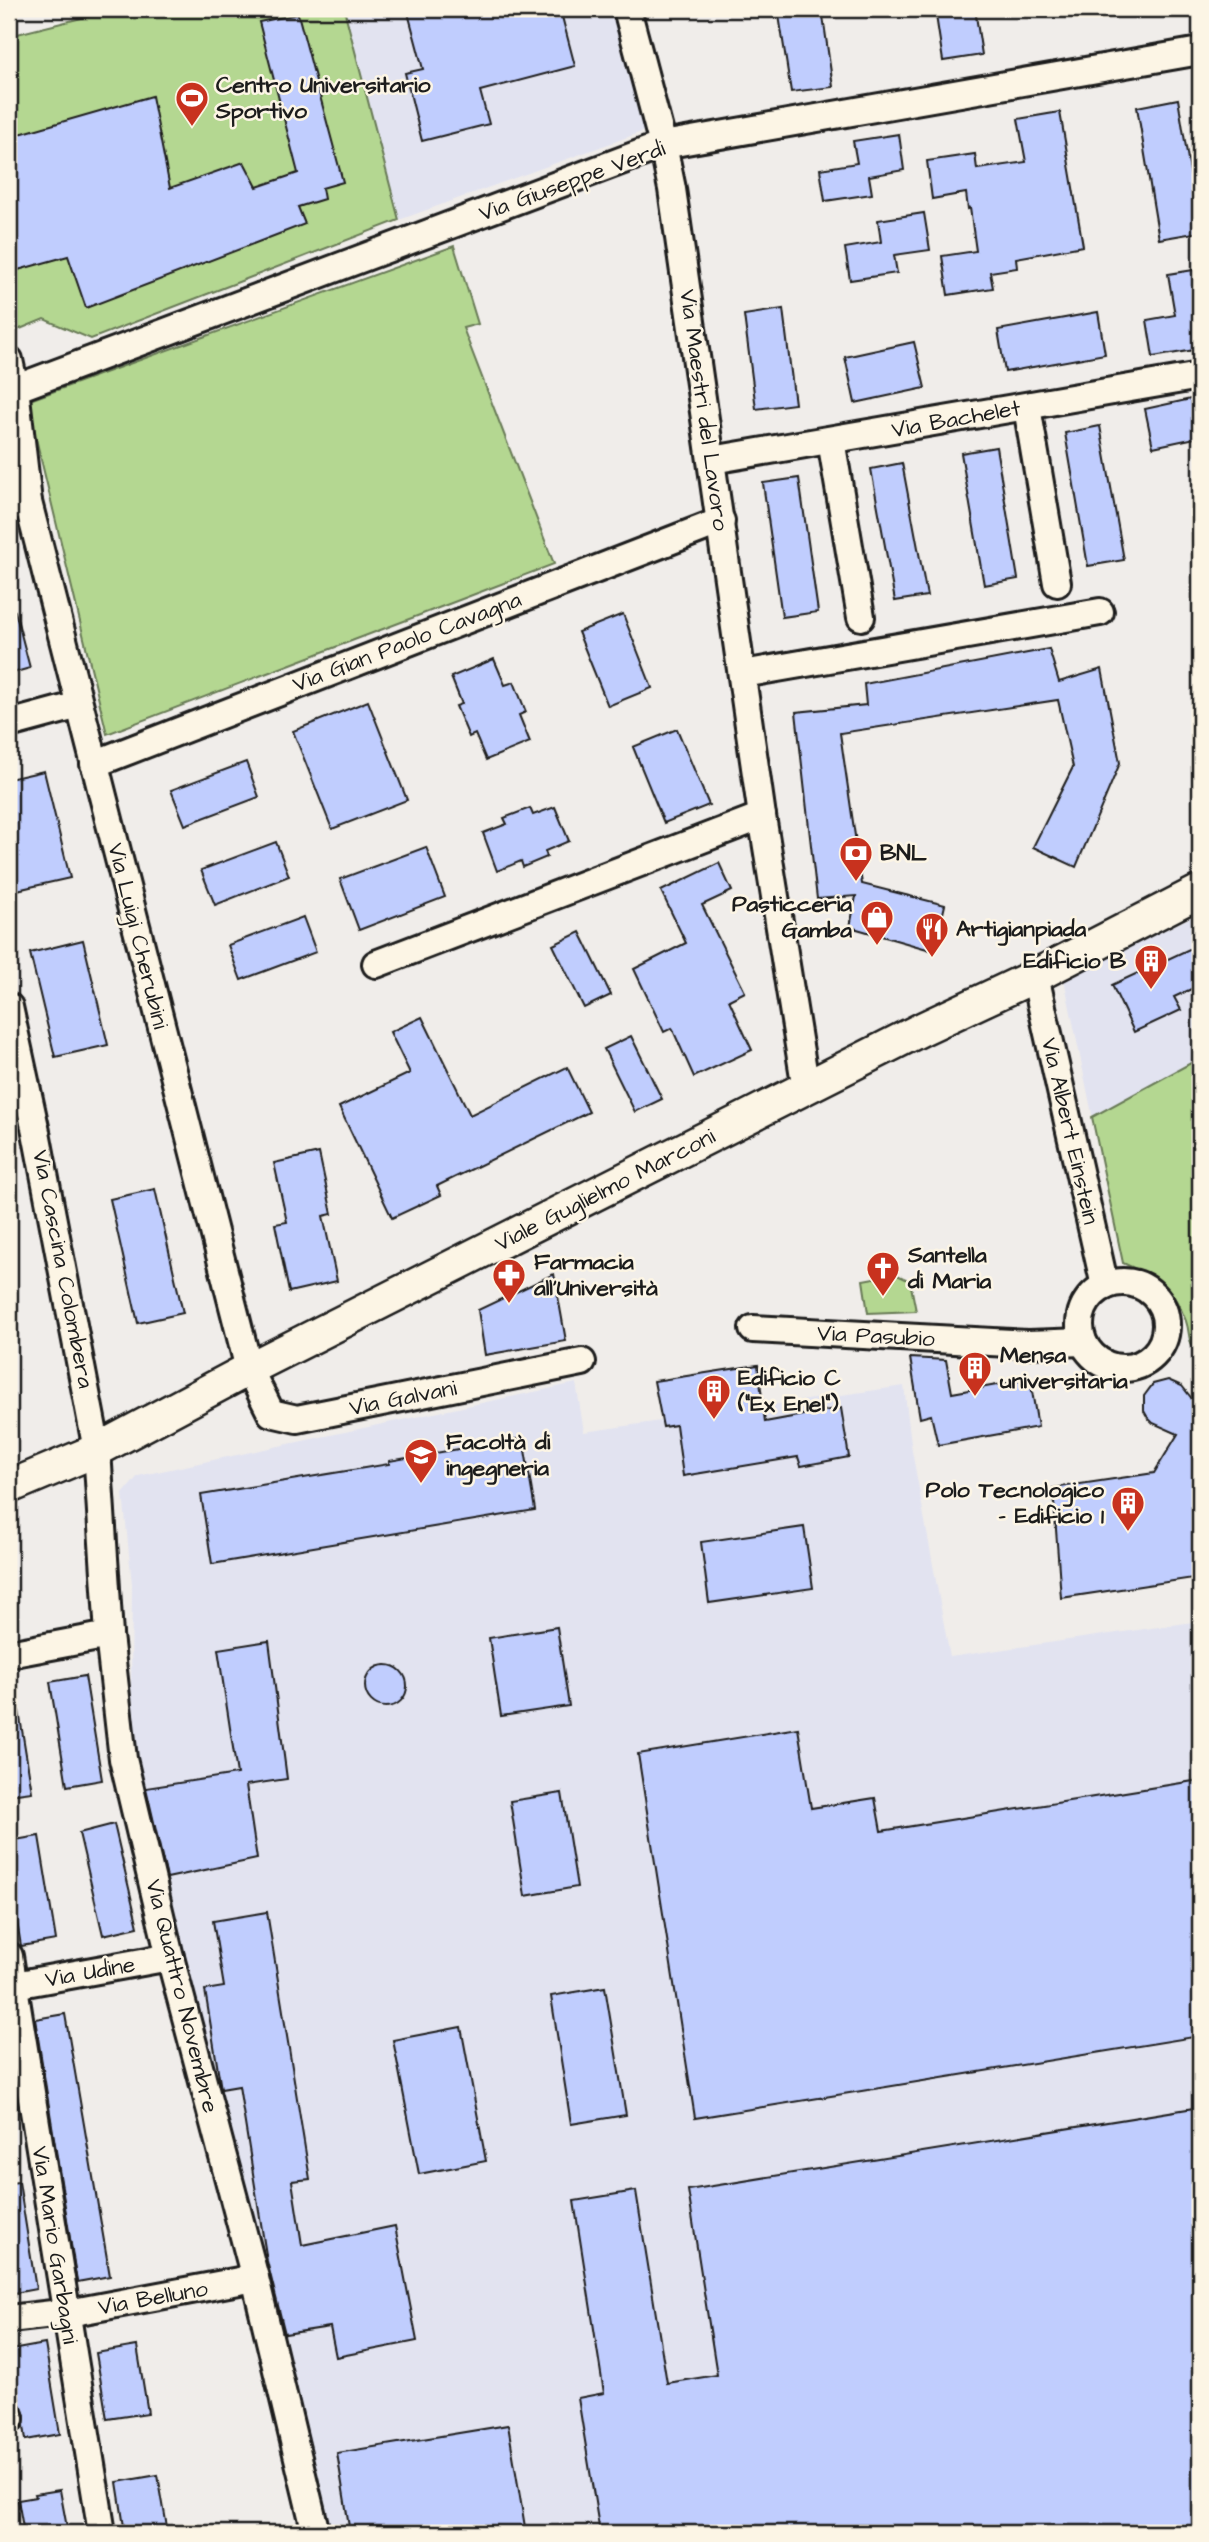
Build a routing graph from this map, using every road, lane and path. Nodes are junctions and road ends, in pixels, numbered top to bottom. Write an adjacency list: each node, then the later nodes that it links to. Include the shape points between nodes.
1 (626, 9): 3 (street, Via Maestri del Lavoro)
2 (1200, 51): 3 (street, Via Giuseppe Verdi)
3 (663, 145): 6 (street, Via Giuseppe Verdi); 9 (street, Via Maestri del Lavoro)
4 (9, 360): 6 (street)
5 (1200, 376): 7 (street, Via Bachelet)
6 (12, 389): 10 (street)
7 (1027, 407): 8 (street, Via Bachelet); 12 (street)
8 (831, 440): 9 (street, Via Bachelet); 14 (street)
9 (712, 460): 11 (street, Via Maestri del Lavoro)
10 (18, 504): 16 (street, Via Luigi Cherubini)
11 (721, 521): 15 (street, Via Maestri del Lavoro); 18 (street, Via Gian Paolo Cavagna)
12 (1056, 583)
13 (1100, 612): 15 (street)
14 (861, 617)
15 (743, 674): 19 (street, Via Maestri del Lavoro)
16 (79, 705): 17 (street); 18 (street, Via Luigi Cherubini)
17 (9, 724)
18 (94, 764): 29 (street, Via Luigi Cherubini)
19 (762, 816): 21 (street); 24 (street, Via Maestri del Lavoro)
20 (1200, 891): 22 (street, Viale Guglielmo Marconi)
21 (376, 964)
22 (1035, 976): 24 (street, Viale Guglielmo Marconi); 25 (street, Via Albert Einstein)
23 (9, 1007): 30 (street, Via Cascina Colombera)
24 (806, 1088): 29 (street, Viale Guglielmo Marconi)
25 (1105, 1286): 27 (street, via 1080,1316); 27 (street, via 1131,1283 1155,1297 1166,1321 1160,1347 1142,1364 1115,1368 1101,1363)
26 (753, 1329): 27 (street, Via Pasubio, via 1028,1344)
27 (1083, 1342)
28 (582, 1362): 29 (street, Via Galvani, via 298,1419 271,1413)
29 (249, 1369): 30 (street, Viale Guglielmo Marconi)
30 (97, 1450): 31 (street, Viale Guglielmo Marconi); 32 (street, Via Quattro Novembre)
31 (9, 1487)
32 (108, 1635): 33 (street); 35 (street, Via Quattro Novembre, via 122,1759)
33 (9, 1654)
34 (9, 1956): 36 (street, Via Mario Garbagni)
35 (170, 1957): 36 (street, Via Udine); 37 (street, Via Quattro Novembre)
36 (11, 1986): 38 (street, Via Mario Garbagni)
37 (256, 2278): 38 (street, Via Belluno); 41 (street, Via Quattro Novembre)
38 (66, 2313): 39 (street, Via Belluno); 40 (street, Via Mario Garbagni)
39 (9, 2319)
40 (102, 2533)
41 (316, 2533)

